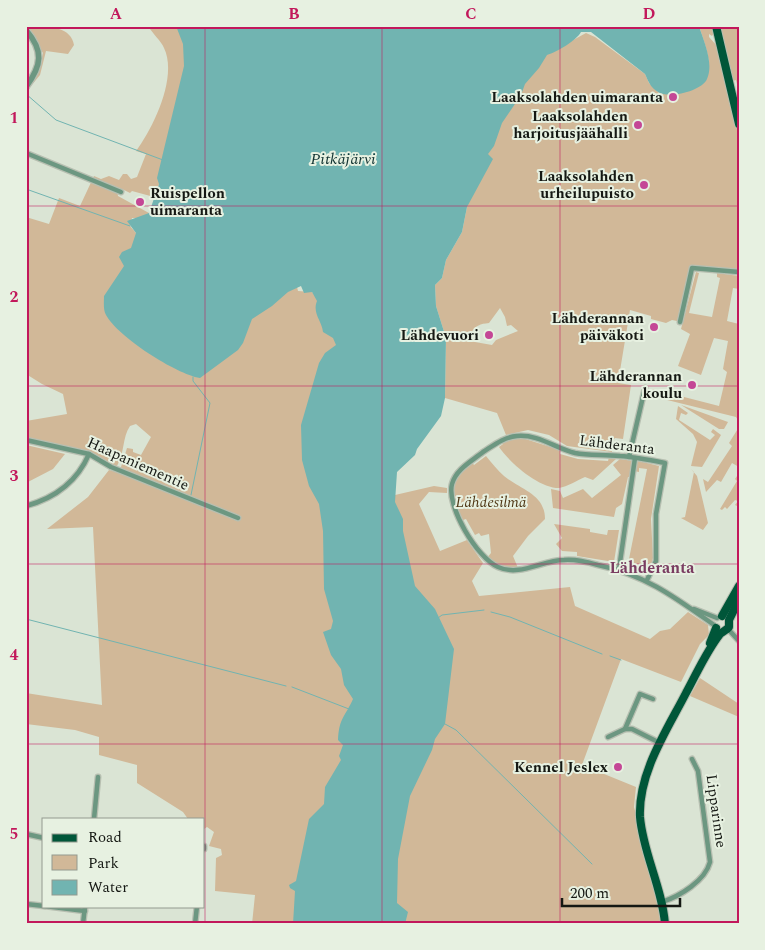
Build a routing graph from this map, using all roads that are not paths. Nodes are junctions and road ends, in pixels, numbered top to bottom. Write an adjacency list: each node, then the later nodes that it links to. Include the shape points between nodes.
1 (716, 26): 4 (main road)
2 (26, 30): 3 (street, via 40,55)
3 (26, 87)
4 (739, 124)
5 (26, 153): 6 (street)
6 (121, 192)
7 (739, 272): 8 (street, via 692,268)
8 (680, 322)
9 (645, 388): 12 (street)
10 (26, 440): 11 (street, Haapaniementie)
11 (89, 454): 14 (street, via 67,486 47,499); 15 (street, Haapaniementie, via 111,467)
12 (629, 457): 13 (street, Lähderanta); 16 (street, Lähderanta, via 577,454 541,440 516,436 504,439 463,467 454,478 451,492 455,508 472,542 486,559 498,567 518,570 563,560)
13 (636, 458): 16 (street); 17 (street, Lähderanta, via 665,464 656,514 656,561)
14 (26, 506)
15 (238, 518)
16 (619, 569): 17 (street, Lähderanta)
17 (648, 580): 20 (street, Lähderanta)
18 (739, 586): 20 (main road)
19 (739, 600): 20 (main road)
20 (721, 624): 21 (street); 25 (main road)
21 (739, 641)
22 (653, 699): 23 (street, via 640,694)
23 (625, 729): 24 (street); 25 (street, via 632,729)
24 (608, 737)
25 (660, 743): 31 (main road, via 648,773 640,816)
26 (692, 759): 31 (street, Lipparinne, via 698,771 710,862 702,876 679,895)
27 (98, 777): 28 (street)
28 (94, 818)
29 (26, 834): 30 (street)
30 (42, 838)
31 (662, 902): 39 (main road)
32 (26, 904): 33 (street)
33 (42, 906)
34 (71, 908): 36 (street)
35 (197, 908): 38 (street)
36 (85, 909): 37 (street)
37 (83, 924)
38 (195, 924)
39 (665, 924)

